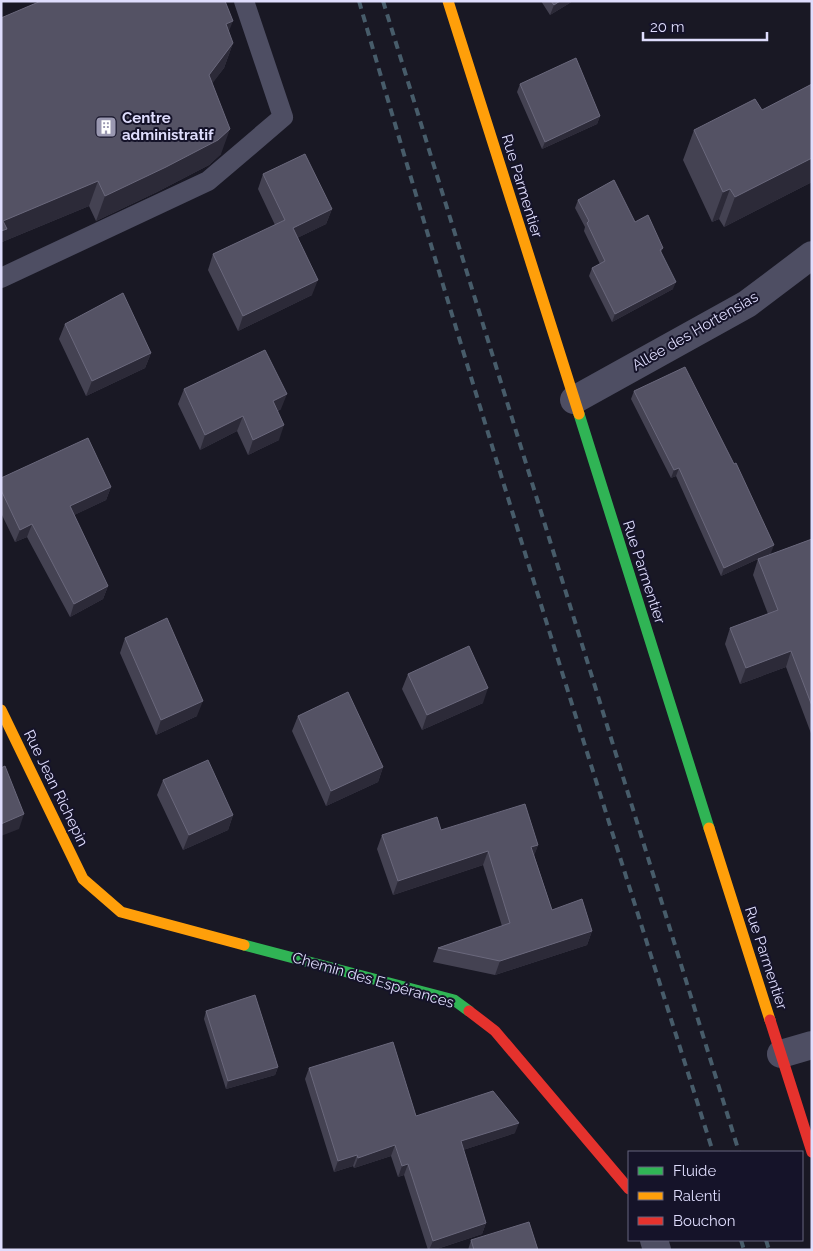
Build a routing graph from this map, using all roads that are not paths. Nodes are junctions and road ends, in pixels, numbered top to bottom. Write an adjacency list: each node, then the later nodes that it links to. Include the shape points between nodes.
1 (244, 1): 4 (lane, via 283,117 208,181)
2 (448, 1): 5 (street, Rue Parmentier)
3 (812, 255): 5 (street, Allée des Hortensias, via 747,304)
4 (1, 278)
5 (574, 400): 9 (street, Rue Parmentier)
6 (2, 712): 7 (street, Rue Jean Richepin)
7 (83, 879): 11 (street, Chemin des Espérances, via 121,912 454,1000 495,1031)
8 (812, 1045): 9 (street)
9 (781, 1054): 10 (street, Rue Parmentier)
10 (812, 1152)
11 (628, 1188)

